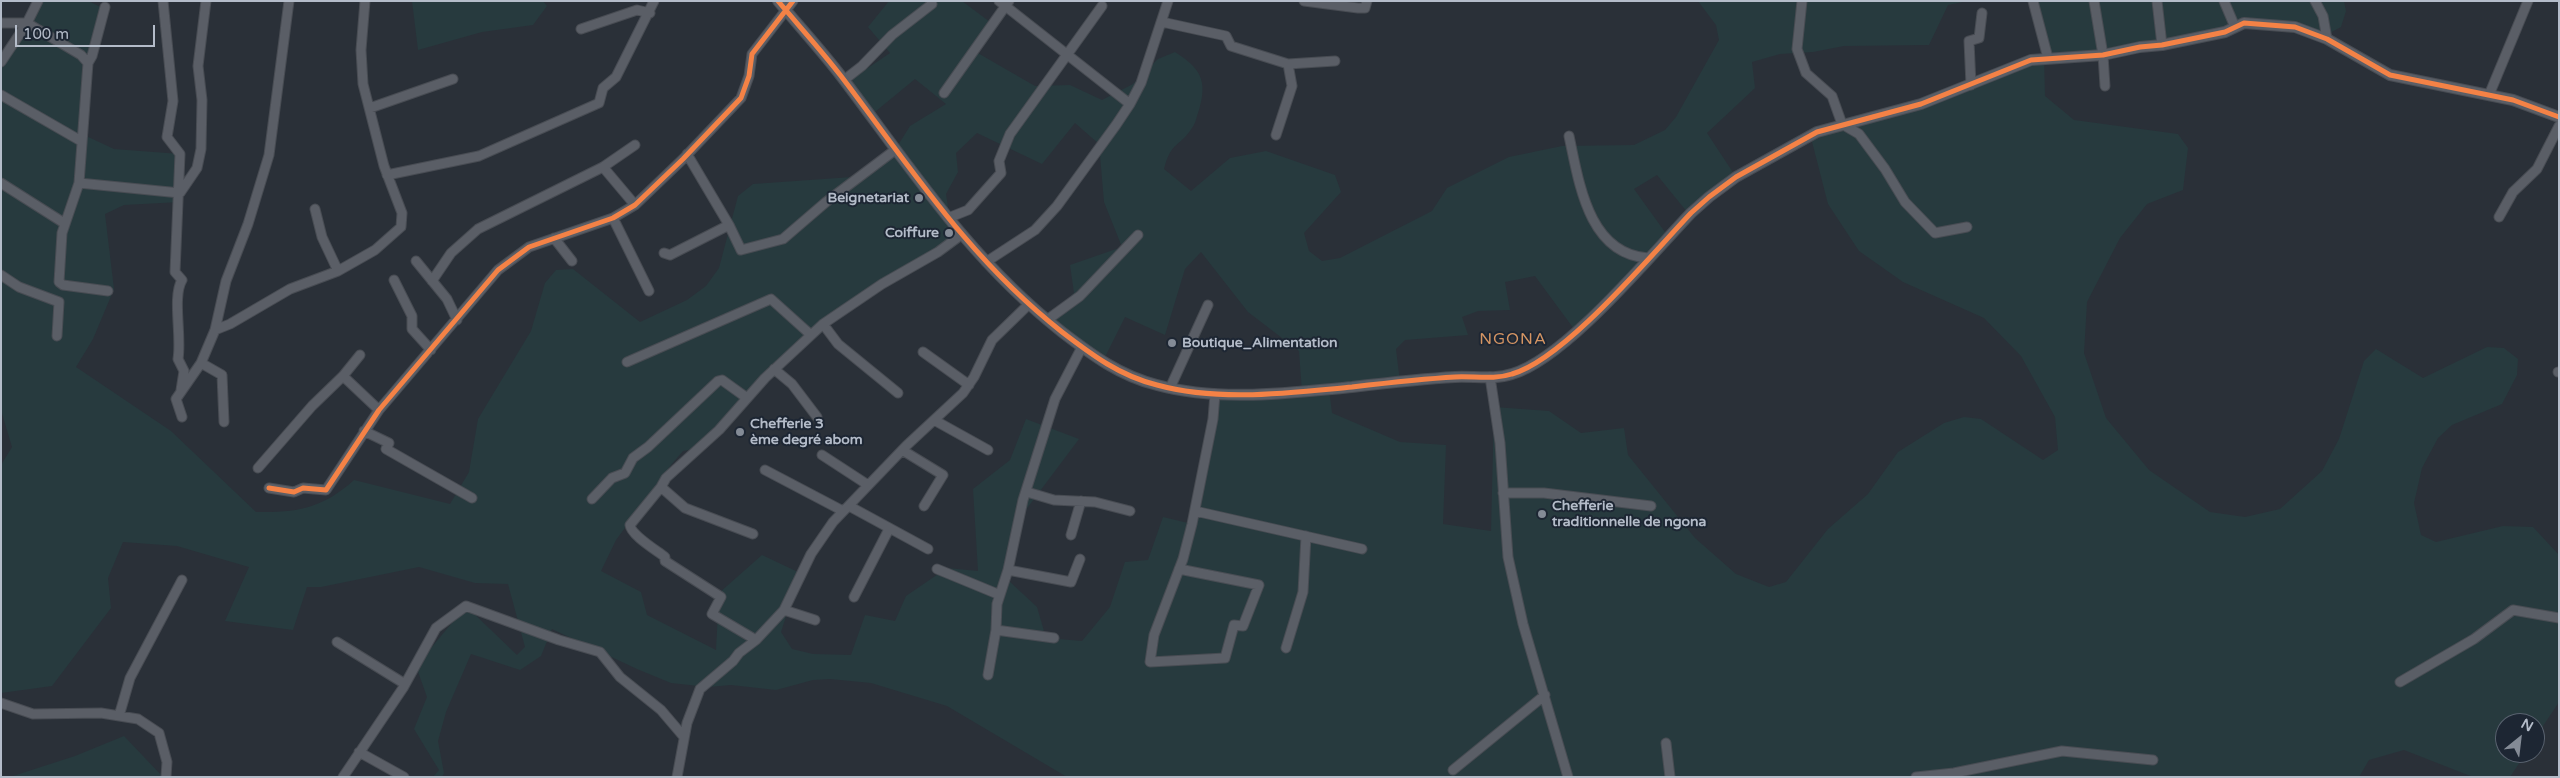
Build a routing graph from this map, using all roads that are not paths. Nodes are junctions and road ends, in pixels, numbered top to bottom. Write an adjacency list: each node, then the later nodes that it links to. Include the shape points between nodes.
1 (38, 1): 28 (street)
2 (163, 1): 62 (street, via 173,101 167,137 180,154)
3 (206, 1): 62 (street, via 198,66 202,100 201,149 197,168)
4 (289, 1): 92 (street, via 269,155 226,281)
5 (365, 1): 48 (street, via 362,84)
6 (654, 1): 24 (street)
7 (778, 1): 23 (street)
8 (793, 1): 23 (street)
9 (1168, 1): 26 (street)
10 (1304, 1): 11 (street, via 1358,8 1364,8)
11 (1366, 1)
12 (1802, 1): 50 (street, via 1799,57 1806,73 1832,96)
13 (2033, 1): 35 (street)
14 (2094, 1): 33 (street)
15 (2157, 1): 32 (street)
16 (2224, 1): 29 (street)
17 (2315, 1): 31 (street, via 2323,16)
18 (2528, 1): 46 (street)
19 (1005, 3): 34 (street); 44 (street)
20 (932, 4): 41 (street, via 892,35)
21 (1102, 6): 34 (street)
22 (105, 8): 38 (street)
23 (787, 12): 41 (street); 57 (street, via 752,54 741,98)
24 (650, 13): 30 (street, via 637,10); 59 (street, via 616,77 603,88 599,103 479,156)
25 (1982, 13): 42 (street, via 1979,38 1969,41)
26 (1162, 22): 39 (street, via 1226,36 1231,46); 47 (street)
27 (1, 23): 28 (street)
28 (27, 23): 37 (street); 38 (street, via 81,55)
29 (2234, 27): 31 (street, via 2244,22 2259,26 2295,27); 32 (street)
30 (581, 29)
31 (2327, 39): 46 (street, via 2390,75)
32 (2162, 45): 33 (street)
33 (2103, 55): 35 (street); 43 (street)
34 (1069, 56): 47 (street); 67 (street, via 1010,134 998,161 1001,173 968,210)
35 (2048, 58): 42 (street, via 2031,60)
36 (1335, 61): 39 (street)
37 (1, 62)
38 (88, 63): 54 (street)
39 (1288, 64): 52 (street, via 1292,86)
40 (452, 79): 48 (street)
41 (844, 80): 56 (street)
42 (1970, 85): 50 (street, via 1921,104)
43 (2105, 86)
44 (944, 93)
45 (1, 95): 54 (street)
46 (2489, 95): 49 (street)
47 (1130, 104): 78 (street, via 1057,206 1035,230)
48 (370, 108): 59 (street)
49 (2559, 117)
50 (1842, 124): 70 (street, via 1858,134 1905,202 1935,233); 75 (street, via 1817,132 1708,196)
51 (2559, 126): 65 (street, via 2537,169 2513,192)
52 (1276, 135)
53 (1569, 136): 75 (street, via 1583,201 1603,236 1630,257)
54 (82, 141): 61 (street)
55 (635, 145): 58 (street)
56 (895, 150): 67 (street); 69 (street, via 783,239 741,250)
57 (687, 154): 63 (street); 69 (street)
58 (603, 168): 63 (street); 82 (street, via 478,229 451,253)
59 (387, 175): 79 (street, via 402,213 400,227 375,250)
60 (1, 183): 68 (street)
61 (80, 183): 62 (street); 68 (street)
62 (180, 193): 106 (street, via 176,272 182,280 177,296 178,359 184,370)
63 (635, 205): 66 (street)
64 (315, 209): 79 (street, via 322,237)
65 (2499, 217)
66 (612, 218): 73 (street); 85 (street)
67 (948, 218): 71 (street)
68 (64, 223): 83 (street)
69 (728, 225): 74 (street, via 670,255)
70 (1967, 227)
71 (962, 235): 78 (street); 91 (street)
72 (1138, 235): 90 (street, via 1080,296)
73 (554, 238): 77 (street); 89 (street, via 529,247 498,270)
74 (664, 253)
75 (1648, 258): 103 (street, via 1591,318 1547,356 1511,375)
76 (416, 261): 82 (street)
77 (572, 261)
78 (986, 262): 87 (street)
79 (338, 271): 92 (street, via 290,289)
80 (1, 275): 86 (street)
81 (394, 280): 96 (street, via 412,316 412,330)
82 (432, 281): 89 (street, via 447,299)
83 (60, 284): 84 (street); 86 (street)
84 (108, 291)
85 (649, 291)
86 (59, 302): 94 (street)
87 (1028, 305): 90 (street); 104 (street, via 992,340)
88 (1208, 305): 105 (street)
89 (457, 320): 96 (street)
90 (1047, 320): 95 (street)
91 (823, 324): 93 (street); 107 (street, via 838,344)
92 (215, 330): 100 (street)
93 (811, 335): 99 (street, via 771,299); 101 (street)
94 (57, 336)
95 (1082, 347): 105 (street, via 1120,372); 124 (street, via 1055,399)
96 (431, 350): 110 (street)
97 (922, 352): 104 (street)
98 (360, 355): 102 (street)
99 (627, 362)
100 (201, 363): 106 (street); 114 (street, via 222,375)
101 (774, 369): 109 (street); 112 (street, via 792,384)
102 (343, 376): 110 (street); 119 (street)
103 (1490, 377): 108 (street, via 1446,378 1302,392); 125 (street)
104 (969, 385): 113 (street)
105 (1170, 388): 108 (street)
106 (180, 392): 111 (street, via 176,401)
107 (898, 393)
108 (1215, 394): 133 (street)
109 (747, 398): 122 (street, via 719,430 666,478); 127 (street, via 722,380 718,381 648,448 633,458 625,473 612,478)
110 (379, 410): 115 (street)
111 (182, 417)
112 (818, 417)
113 (934, 420): 116 (street); 117 (street)
114 (224, 422)
115 (364, 431): 123 (street, via 326,490 303,488 294,492); 126 (street, via 389,443 386,449)
116 (902, 450): 121 (street); 129 (street, via 943,475)
117 (988, 450)
118 (822, 455): 121 (street)
119 (258, 468)
120 (765, 470): 131 (street)
121 (868, 485): 131 (street)
122 (661, 487): 135 (street, via 685,508); 152 (street, via 633,521 630,529 633,534 666,561 721,597 712,614)
123 (269, 488)
124 (1027, 492): 128 (street, via 1054,500); 143 (street)
125 (1504, 493): 130 (street, via 1544,492); 158 (street, via 1508,557 1523,624)
126 (472, 498)
127 (592, 499)
128 (1081, 502): 132 (street, via 1095,502); 136 (street)
129 (924, 506)
130 (1651, 506)
131 (846, 508): 134 (street); 147 (street, via 816,546)
132 (1130, 511)
133 (1195, 511): 137 (street); 142 (street)
134 (889, 529): 139 (street); 146 (street)
135 (753, 534)
136 (1071, 535)
137 (1306, 536): 138 (street); 154 (street, via 1303,592)
138 (1362, 548)
139 (928, 549)
140 (1080, 559): 143 (street, via 1072,582)
141 (937, 569): 145 (street)
142 (1179, 569): 142 (street, via 1154,635 1150,662 1225,658 1234,625 1243,626 1258,585)
143 (1008, 570): 145 (street)
144 (182, 580): 160 (street, via 130,678)
145 (1000, 595): 150 (street)
146 (854, 597)
147 (784, 610): 149 (street); 152 (street)
148 (2559, 618): 156 (street, via 2513,610 2474,638)
149 (815, 620)
150 (996, 630): 151 (street); 155 (street)
151 (1054, 638)
152 (756, 640): 161 (street, via 700,689)
153 (337, 642): 157 (street)
154 (1286, 648)
155 (988, 675)
156 (2400, 682)
157 (404, 684): 161 (street, via 436,628 466,606 600,652 620,677 661,710); 163 (street)
158 (1545, 695): 165 (street); 170 (street)
159 (3, 708): 160 (street, via 33,714)
160 (119, 716): 166 (street, via 138,719 159,733 167,762)
161 (684, 737): 169 (street)
162 (1666, 743): 171 (street)
163 (359, 752): 167 (street); 168 (street)
164 (2153, 760): 172 (street, via 2062,751)
165 (1453, 770)
166 (166, 777)
167 (343, 777)
168 (404, 777)
169 (677, 777)
170 (1568, 777)
171 (1670, 777)
172 (1916, 777)

